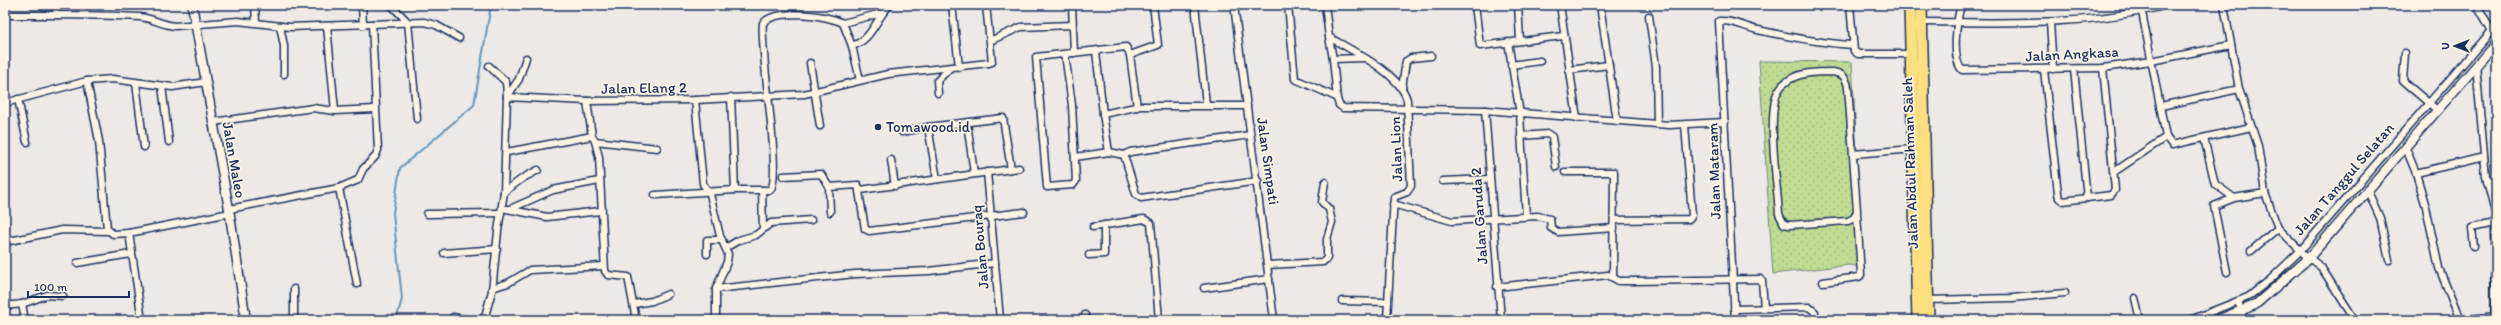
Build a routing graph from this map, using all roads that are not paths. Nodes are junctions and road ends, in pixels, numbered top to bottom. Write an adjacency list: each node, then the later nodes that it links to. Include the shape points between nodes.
1 (54, 5): 29 (street)
2 (192, 5): 37 (street, Jalan Maleo)
3 (255, 5): 31 (street)
4 (362, 5): 39 (street)
5 (391, 5): 32 (street)
6 (890, 5): 27 (street)
7 (952, 5): 71 (street)
8 (986, 5): 47 (street)
9 (1072, 5): 40 (street)
10 (1153, 5): 59 (street, via 1158,45)
11 (1195, 5): 97 (street)
12 (1234, 5): 98 (street, Jalan Simpati)
13 (1288, 5): 91 (street, via 1295,79)
14 (1325, 5): 45 (street)
15 (1475, 5): 49 (street, via 1479,45 1482,47)
16 (1518, 5): 48 (street)
17 (1560, 5): 44 (street)
18 (1600, 5): 68 (street)
19 (1850, 5): 50 (street)
20 (1910, 5): 58 (highway, Jalan Abdul Rahman Saleh)
21 (1921, 5): 33 (highway, Jalan Abdul Rahman Saleh)
22 (1961, 5): 34 (street, Jalan Angkasa)
23 (2165, 5): 26 (street)
24 (2224, 5): 51 (street)
25 (2477, 5): 43 (street)
26 (2142, 12): 35 (street); 65 (street)
27 (882, 13): 36 (street); 53 (street, via 866,40)
28 (5, 15): 29 (street)
29 (58, 15): 37 (street, via 139,17 164,25)
30 (1650, 16): 114 (street, via 1656,67)
31 (256, 22): 37 (street); 41 (street)
32 (408, 22): 38 (street); 46 (street, via 436,25); 109 (street)
33 (1921, 22): 34 (street); 182 (highway, Jalan Abdul Rahman Saleh)
34 (1956, 22): 35 (street); 77 (street, Jalan Angkasa, via 1957,60 1962,70)
35 (2050, 22): 75 (street)
36 (843, 23): 53 (street); 88 (street, via 812,15 784,16 764,21 762,27)
37 (195, 24): 81 (street, Jalan Maleo)
38 (372, 24): 39 (street); 101 (street)
39 (363, 25): 42 (street)
40 (1072, 25): 47 (street, via 1021,27); 55 (street)
41 (280, 26): 42 (street); 78 (street, via 285,52)
42 (327, 26): 105 (street)
43 (2494, 28): 96 (street, Jalan Tanggul Selatan)
44 (1563, 36): 48 (street); 76 (street)
45 (1329, 37): 62 (street); 63 (street)
46 (459, 38)
47 (992, 40): 71 (street, Jalan Elang 2, via 991,62)
48 (1520, 40): 49 (street)
49 (1508, 42): 67 (street)
50 (1852, 44): 58 (street, via 1858,54); 112 (street, Jalan Mataram, via 1817,43 1756,30 1735,21 1719,21)
51 (2231, 44): 65 (street, Jalan Angkasa); 85 (street)
52 (2496, 44): 70 (street, Jalan Tanggul Selatan)
53 (852, 46): 79 (street)
54 (1096, 51): 55 (street); 59 (street, via 1126,47); 106 (street)
55 (1074, 53): 57 (street)
56 (2405, 53): 96 (street, via 2403,81)
57 (1065, 54): 135 (street, via 1072,105); 135 (street, via 1035,58 1047,187 1076,185)
58 (1912, 54): 130 (highway, Jalan Abdul Rahman Saleh)
59 (1130, 55): 100 (street)
60 (1431, 56): 84 (street, via 1406,61)
61 (526, 58): 89 (street, via 519,79)
62 (1363, 58): 63 (street); 84 (street, via 1384,71)
63 (1333, 59): 91 (street)
64 (1540, 61): 67 (street)
65 (2151, 61): 74 (street, Jalan Angkasa); 99 (street)
66 (810, 63): 86 (street)
67 (1511, 65): 107 (street)
68 (1608, 65): 76 (street); 110 (street)
69 (489, 66): 89 (street, via 506,82)
70 (2476, 66): 104 (street, Jalan Tanggul Selatan); 136 (street)
71 (959, 67): 72 (street, Jalan Elang 2)
72 (950, 68): 79 (street, Jalan Elang 2, via 888,74); 87 (street, via 937,81)
73 (2074, 68): 74 (street, Jalan Angkasa); 75 (street, Jalan Angkasa); 168 (street)
74 (2102, 68): 144 (street)
75 (2053, 69): 77 (street, Jalan Angkasa)
76 (1569, 70): 108 (street)
77 (2044, 70): 168 (street, via 2059,198)
78 (284, 74)
79 (860, 80): 86 (street, Jalan Elang 2)
80 (88, 81): 82 (street, via 113,79); 92 (street); 192 (street, via 99,141)
81 (206, 82): 83 (street); 111 (street, Jalan Maleo)
82 (136, 83): 83 (street); 128 (street)
83 (162, 86): 126 (street)
84 (1402, 88): 102 (street, Jalan Lion, via 1406,95)
85 (2239, 89): 99 (street); 118 (street)
86 (815, 92): 88 (street, Jalan Elang 2); 116 (street)
87 (938, 93)
88 (768, 96): 90 (street, Jalan Elang 2); 162 (street, via 774,185 771,190)
89 (507, 97): 94 (street, Jalan Elang 2); 131 (street)
90 (731, 97): 93 (street, Jalan Elang 2); 161 (street)
91 (1336, 97): 102 (street, via 1339,106 1343,108)
92 (18, 99): 95 (street); 125 (street)
93 (695, 100): 94 (street, Jalan Elang 2); 166 (street, via 700,166 703,184)
94 (587, 101): 123 (street)
95 (5, 102)
96 (2428, 103): 104 (street); 148 (street, Jalan Tanggul Selatan)
97 (1206, 104): 98 (street); 100 (street)
98 (1247, 106): 120 (street, Jalan Simpati)
99 (2161, 106): 122 (street)
100 (1137, 107): 106 (street)
101 (375, 109): 105 (street); 160 (street, via 378,145 375,157 365,166 358,180)
102 (1408, 110): 103 (street); 170 (street, Jalan Lion, via 1411,186 1407,192 1395,195)
103 (1485, 110): 107 (street); 151 (street, Jalan Garuda 2)
104 (2437, 110): 127 (street, Jalan Tanggul Selatan)
105 (335, 111): 111 (street, via 313,108)
106 (1103, 114): 132 (street)
107 (1520, 114): 108 (street); 121 (street)
108 (1577, 118): 110 (street)
109 (417, 119)
110 (1617, 121): 114 (street)
111 (214, 122): 175 (street, Jalan Maleo)
112 (1725, 122): 115 (street); 213 (street, Jalan Mataram)
113 (967, 123): 117 (street); 139 (street, via 1003,118); 145 (street)
114 (1657, 124): 115 (street)
115 (1685, 125): 185 (street, via 1692,215 1690,219)
116 (820, 126)
117 (928, 127): 119 (street); 150 (street)
118 (2251, 127): 124 (street); 165 (street, via 2258,146)
119 (902, 132)
120 (1250, 135): 134 (street, via 1130,152); 153 (street, Jalan Simpati)
121 (1522, 136): 138 (street, via 1548,134 1552,137); 181 (street)
122 (2166, 137): 124 (street, via 2172,145); 144 (street)
123 (593, 138): 129 (street); 131 (street); 152 (street, via 599,157)
124 (2204, 138): 169 (street, via 2215,184)
125 (27, 142)
126 (169, 142)
127 (2405, 146): 146 (street); 159 (street, Jalan Tanggul Selatan)
128 (144, 148)
129 (657, 148)
130 (1914, 149): 133 (street); 182 (highway, Jalan Abdul Rahman Saleh)
131 (507, 152): 164 (street)
132 (1109, 152): 134 (street); 135 (street)
133 (1853, 154): 174 (street); 174 (street, via 1846,78 1841,73 1809,73 1794,76 1784,83 1775,100 1773,118 1781,220 1784,224 1794,226 1848,222 1854,218)
134 (1124, 155): 153 (street, via 1136,194 1145,198)
135 (1075, 157)
136 (2484, 157): 146 (street); 155 (street)
137 (891, 160): 158 (street)
138 (1556, 167)
139 (1012, 168): 140 (street); 142 (street)
140 (1019, 168)
141 (538, 170): 164 (street)
142 (987, 172): 145 (street); 180 (street, Jalan Bouraq)
143 (1565, 172): 185 (street, via 1614,172)
144 (2114, 172): 168 (street, via 2113,193)
145 (974, 173): 150 (street)
146 (2416, 173): 259 (street, via 2439,268)
147 (783, 176): 157 (street, via 822,175)
148 (2364, 177): 159 (street); 203 (street, Jalan Tanggul Selatan)
149 (2496, 178): 155 (street)
150 (936, 179): 158 (street)
151 (1490, 179): 154 (street); 184 (street, Jalan Garuda 2)
152 (599, 181): 171 (street, via 553,190); 173 (street)
153 (1258, 181): 208 (street, Jalan Simpati)
154 (1443, 181)
155 (2487, 181): 179 (street)
156 (1325, 182): 208 (street, via 1322,202 1329,209 1332,222 1327,240 1326,261)
157 (829, 186): 163 (street, via 858,184); 176 (street)
158 (895, 186): 163 (street)
159 (2370, 187): 203 (street, Jalan Tanggul Selatan); 205 (street)
160 (339, 188): 175 (street); 215 (street)
161 (735, 190): 162 (street); 166 (street)
162 (762, 190): 189 (street)
163 (860, 190): 180 (street, via 865,229 870,231)
164 (504, 192): 172 (street)
165 (2265, 193): 169 (street); 191 (street)
166 (710, 194): 167 (street, via 688,192); 194 (street)
167 (655, 195)
168 (2086, 198)
169 (2234, 198): 210 (street, via 2216,204 2213,208)
170 (1393, 204): 184 (street, via 1452,221); 228 (street, Jalan Lion)
171 (510, 209): 172 (street); 173 (street, via 547,217)
172 (501, 210): 178 (street); 198 (street)
173 (600, 210): 209 (street)
174 (1857, 210): 214 (street, via 1861,275)
175 (229, 211): 193 (street); 239 (street, Jalan Maleo)
176 (830, 212)
177 (1024, 212): 180 (street)
178 (427, 214)
179 (2496, 215): 186 (street)
180 (991, 216): 206 (street, Jalan Bouraq)
181 (1526, 217): 184 (street); 190 (street, via 1547,217 1554,231 1558,232)
182 (1921, 219): 225 (highway, Jalan Abdul Rahman Saleh); 252 (highway, Jalan Abdul Rahman Saleh)
183 (811, 220): 189 (street, via 771,223)
184 (1492, 220): 216 (street, Jalan Garuda 2)
185 (1615, 220): 190 (street)
186 (2494, 223): 196 (street, via 2472,228); 236 (street)
187 (1104, 225): 188 (street); 204 (street, via 1104,254); 246 (street, via 1144,219 1151,224)
188 (1093, 227)
189 (763, 228): 197 (street, via 756,235)
190 (1614, 228): 211 (street)
191 (2278, 228): 199 (street); 203 (street)
192 (109, 231): 193 (street, via 116,234); 195 (street, via 62,230)
193 (129, 233): 201 (street)
194 (722, 240): 197 (street); 202 (street, via 707,240)
195 (5, 242)
196 (2474, 246)
197 (727, 247): 220 (street, via 727,262)
198 (497, 249): 200 (street); 217 (street)
199 (2251, 251)
200 (444, 253)
201 (132, 254): 207 (street); 238 (street)
202 (707, 254)
203 (2304, 254): 227 (street, Jalan Tanggul Selatan, via 2260,288); 234 (street, Jalan Tanggul Selatan, via 2263,299); 258 (street, via 2322,267)
204 (1089, 255)
205 (2389, 260)
206 (995, 263): 220 (street, via 929,271 855,274); 245 (street, Jalan Bouraq)
207 (77, 264)
208 (1268, 265): 212 (street, Jalan Simpati)
209 (604, 266): 217 (street, via 530,270); 230 (street, via 608,275 628,277)
210 (2227, 272)
211 (1613, 276): 213 (street, via 1620,281); 216 (street, via 1594,275)
212 (1269, 279): 218 (street); 247 (street, Jalan Simpati)
213 (1732, 279): 232 (street, Jalan Mataram); 233 (street, via 1761,280)
214 (1823, 282)
215 (357, 284)
216 (1497, 287): 249 (street, Jalan Garuda 2)
217 (492, 288): 242 (street)
218 (1204, 288)
219 (294, 289): 240 (street)
220 (716, 289): 244 (street)
221 (2065, 293): 225 (street, via 2012,298)
222 (668, 294): 230 (street, via 652,301)
223 (63, 296): 229 (street, via 47,295)
224 (2134, 298): 254 (street)
225 (1927, 300): 253 (highway, Jalan Abdul Rahman Saleh)
226 (1342, 301): 228 (street)
227 (2238, 301): 234 (street); 255 (street, Jalan Tanggul Selatan)
228 (1387, 302): 248 (street, Jalan Lion)
229 (22, 304): 231 (street); 237 (street)
230 (634, 304): 243 (street)
231 (5, 306)
232 (1734, 308): 233 (street); 250 (street, Jalan Mataram)
233 (1764, 308): 251 (street, via 1809,307 1815,312)
234 (2241, 311): 256 (street, Jalan Tanggul Selatan); 257 (street)
235 (453, 316): 241 (street)
236 (2496, 316): 259 (street)
237 (25, 320)
238 (142, 320)
239 (246, 320)
240 (294, 320)
241 (468, 320)
242 (484, 320)
243 (636, 320)
244 (716, 320)
245 (1000, 320)
246 (1158, 320)
247 (1274, 320)
248 (1387, 320)
249 (1501, 320)
250 (1735, 320)
251 (1815, 320)
252 (1918, 320)
253 (1928, 320)
254 (2140, 320)
255 (2190, 320)
256 (2217, 320)
257 (2244, 320)
258 (2355, 320)
259 (2460, 320)

